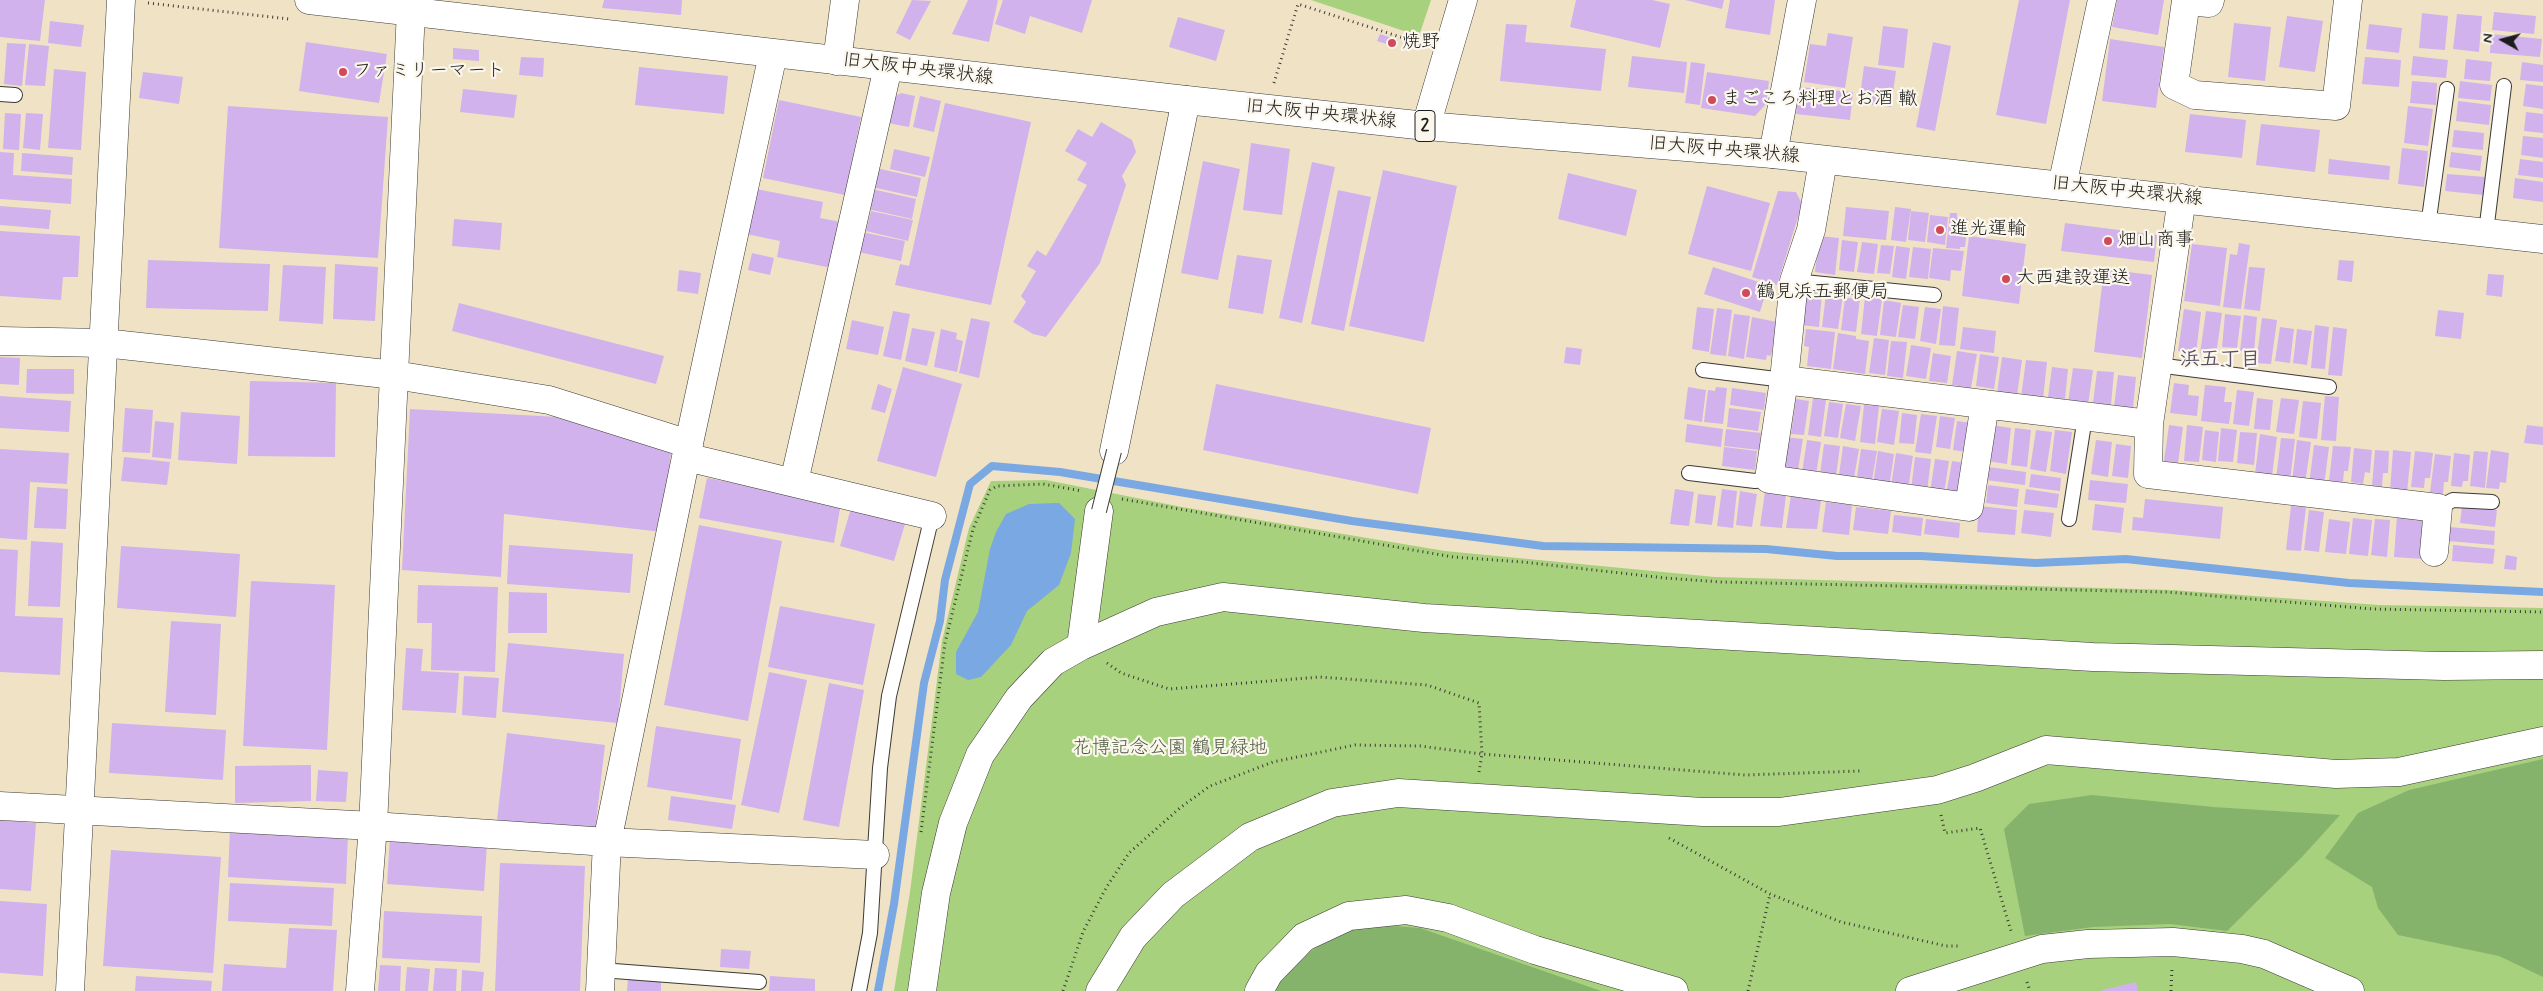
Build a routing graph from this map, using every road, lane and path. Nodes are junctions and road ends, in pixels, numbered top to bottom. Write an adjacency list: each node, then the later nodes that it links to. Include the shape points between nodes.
1 (121, 0): 31 (street)
2 (309, 0): 9 (street, 旧大阪中央環状線 / 2)
3 (845, 0): 12 (street)
4 (1462, 0): 20 (street)
5 (1802, 0): 21 (street)
6 (2102, 0): 23 (street)
7 (2210, 0): 8 (street, via 2209,3 2186,1 2174,85 2195,94 2336,106)
8 (2348, 0)
9 (411, 10): 11 (street, 旧大阪中央環状線 / 2); 34 (street)
10 (1430, 47): 16 (path, via 1298,4)
11 (773, 54): 12 (street, 旧大阪中央環状線 / 2); 40 (street)
12 (837, 61): 13 (street, 旧大阪中央環状線 / 2)
13 (888, 67): 19 (street, 旧大阪中央環状線 / 2); 44 (street)
14 (2504, 86): 26 (lane)
15 (2447, 89): 25 (lane)
16 (1271, 91)
17 (0, 94): 18 (lane)
18 (15, 95)
19 (1186, 100): 20 (street, 旧大阪中央環状線 / 2); 41 (street)
20 (1426, 126): 21 (street, 旧大阪中央環状線 / 2)
21 (1773, 154): 22 (street, 旧大阪中央環状線 / 2)
22 (1823, 160): 23 (street, 旧大阪中央環状線 / 2); 28 (street, via 1811,230)
23 (2062, 186): 24 (street, 旧大阪中央環状線 / 2)
24 (2182, 198): 25 (street, 旧大阪中央環状線 / 2); 32 (street)
25 (2428, 226): 26 (street, 旧大阪中央環状線 / 2)
26 (2486, 232): 27 (street, 旧大阪中央環状線 / 2)
27 (2543, 239)
28 (1794, 281): 29 (lane); 35 (street)
29 (1934, 295)
30 (0, 341): 31 (street)
31 (104, 342): 34 (street); 57 (street)
32 (2158, 365): 36 (lane); 39 (street)
33 (1703, 370): 35 (lane)
34 (395, 375): 40 (street, via 549,400); 58 (street)
35 (1784, 380): 37 (street); 43 (street)
36 (2329, 387)
37 (1985, 404): 38 (street); 43 (street, via 1969,507)
38 (2085, 417): 39 (street); 49 (lane)
39 (2149, 424): 46 (street, via 2148,474)
40 (687, 450): 44 (street); 60 (street)
41 (1114, 451): 47 (lane, bridge)
42 (1689, 473): 43 (lane, via 1755,482)
43 (1769, 480)
44 (794, 482): 48 (street)
45 (2492, 502): 46 (lane, via 2453,500)
46 (2438, 508): 50 (street)
47 (1099, 511): 51 (street)
48 (932, 516): 61 (lane, via 889,696 880,768)
49 (2069, 518)
50 (2434, 552)
51 (1081, 646): 52 (street, via 1156,612 1223,597 1424,618 2093,658 2444,666); 55 (path, via 1121,672 1169,689 1320,677 1427,685 1479,703 1482,754); 70 (street, via 1052,662 1019,698 980,755 953,823 936,893)
52 (2543, 665)
53 (2543, 741): 54 (street, via 2399,772 2336,774 2046,750)
54 (1937, 790): 55 (street, via 1779,812 1738,813 1611,808); 64 (path, via 1945,833 1980,828)
55 (1475, 797): 71 (street, via 1398,794 1332,804 1250,837 1173,895 1132,937)
56 (0, 806): 57 (street)
57 (80, 810): 58 (street); 67 (street)
58 (374, 826): 60 (street); 68 (street)
59 (1662, 834): 62 (path)
60 (607, 842): 61 (street); 65 (street)
61 (875, 855): 69 (lane, via 870,933)
62 (1770, 894): 63 (path, via 1841,922 1946,946); 74 (path)
63 (1966, 946)
64 (2019, 956): 75 (street); 76 (street, via 2042,949 2088,944 2202,944 2264,954)
65 (600, 981): 66 (lane)
66 (759, 982)
67 (70, 991)
68 (360, 991)
69 (860, 991)
70 (922, 991)
71 (1100, 991)
72 (1259, 991): 73 (street, via 1269,973 1304,937 1349,916 1406,910 1448,918 1536,950)
73 (1674, 991)
74 (1748, 991)
75 (1910, 991)
76 (2350, 991)

